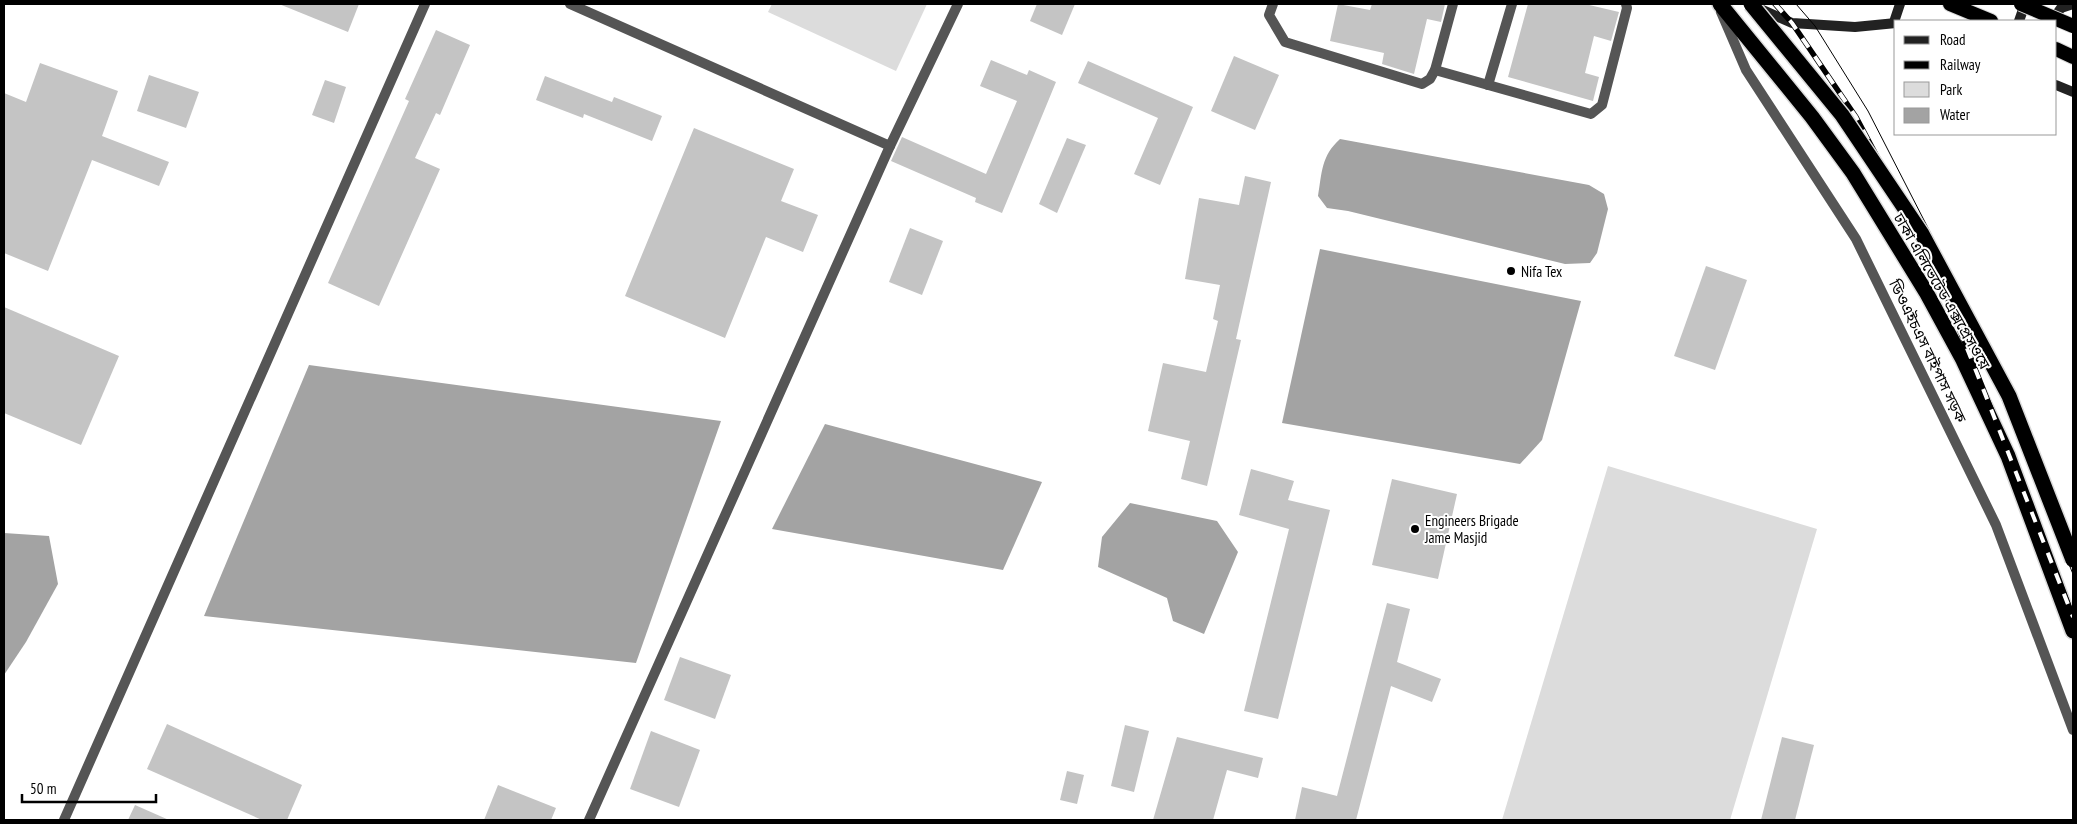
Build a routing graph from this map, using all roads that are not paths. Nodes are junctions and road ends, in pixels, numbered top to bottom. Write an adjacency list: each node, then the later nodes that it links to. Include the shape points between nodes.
1 (425, 4): 30 (street)
2 (570, 4): 26 (street)
3 (958, 4): 26 (street)
4 (1273, 4): 22 (street, via 1269,15 1285,42 1422,84)
5 (1453, 4): 22 (street)
6 (1512, 4): 23 (street)
7 (1626, 4): 23 (street, via 1602,105 1591,114)
8 (1719, 4): 28 (highway, ঢাকা এলিভেটেড এক্সপ্রেসওয়ে, via 1847,165 1926,292 1963,360 2008,456); 29 (street, ডিওএইচএস বাইপাস সড়ক, via 1746,70 1856,239 1996,525)
9 (1751, 4): 18 (main road, via 1792,23 1855,27); 27 (highway, ঢাকা এলিভেটেড এক্সপ্রেসওয়ে, bridge, via 1842,115 1922,234 2009,396)
10 (1900, 4): 14 (main road)
11 (1950, 4): 15 (highway)
12 (2023, 4): 16 (main road); 19 (highway, bridge)
13 (2073, 4): 17 (main road, via 2061,8)
14 (1896, 20)
15 (1989, 20)
16 (2019, 20)
17 (2053, 20)
18 (1894, 23)
19 (2073, 26)
20 (2057, 49): 21 (highway)
21 (2073, 57)
22 (1435, 70): 23 (street)
23 (1488, 85)
24 (2057, 85): 25 (main road)
25 (2073, 92)
26 (890, 146): 31 (street)
27 (2073, 560)
28 (2073, 631)
29 (2073, 730)
30 (64, 820)
31 (589, 820)

